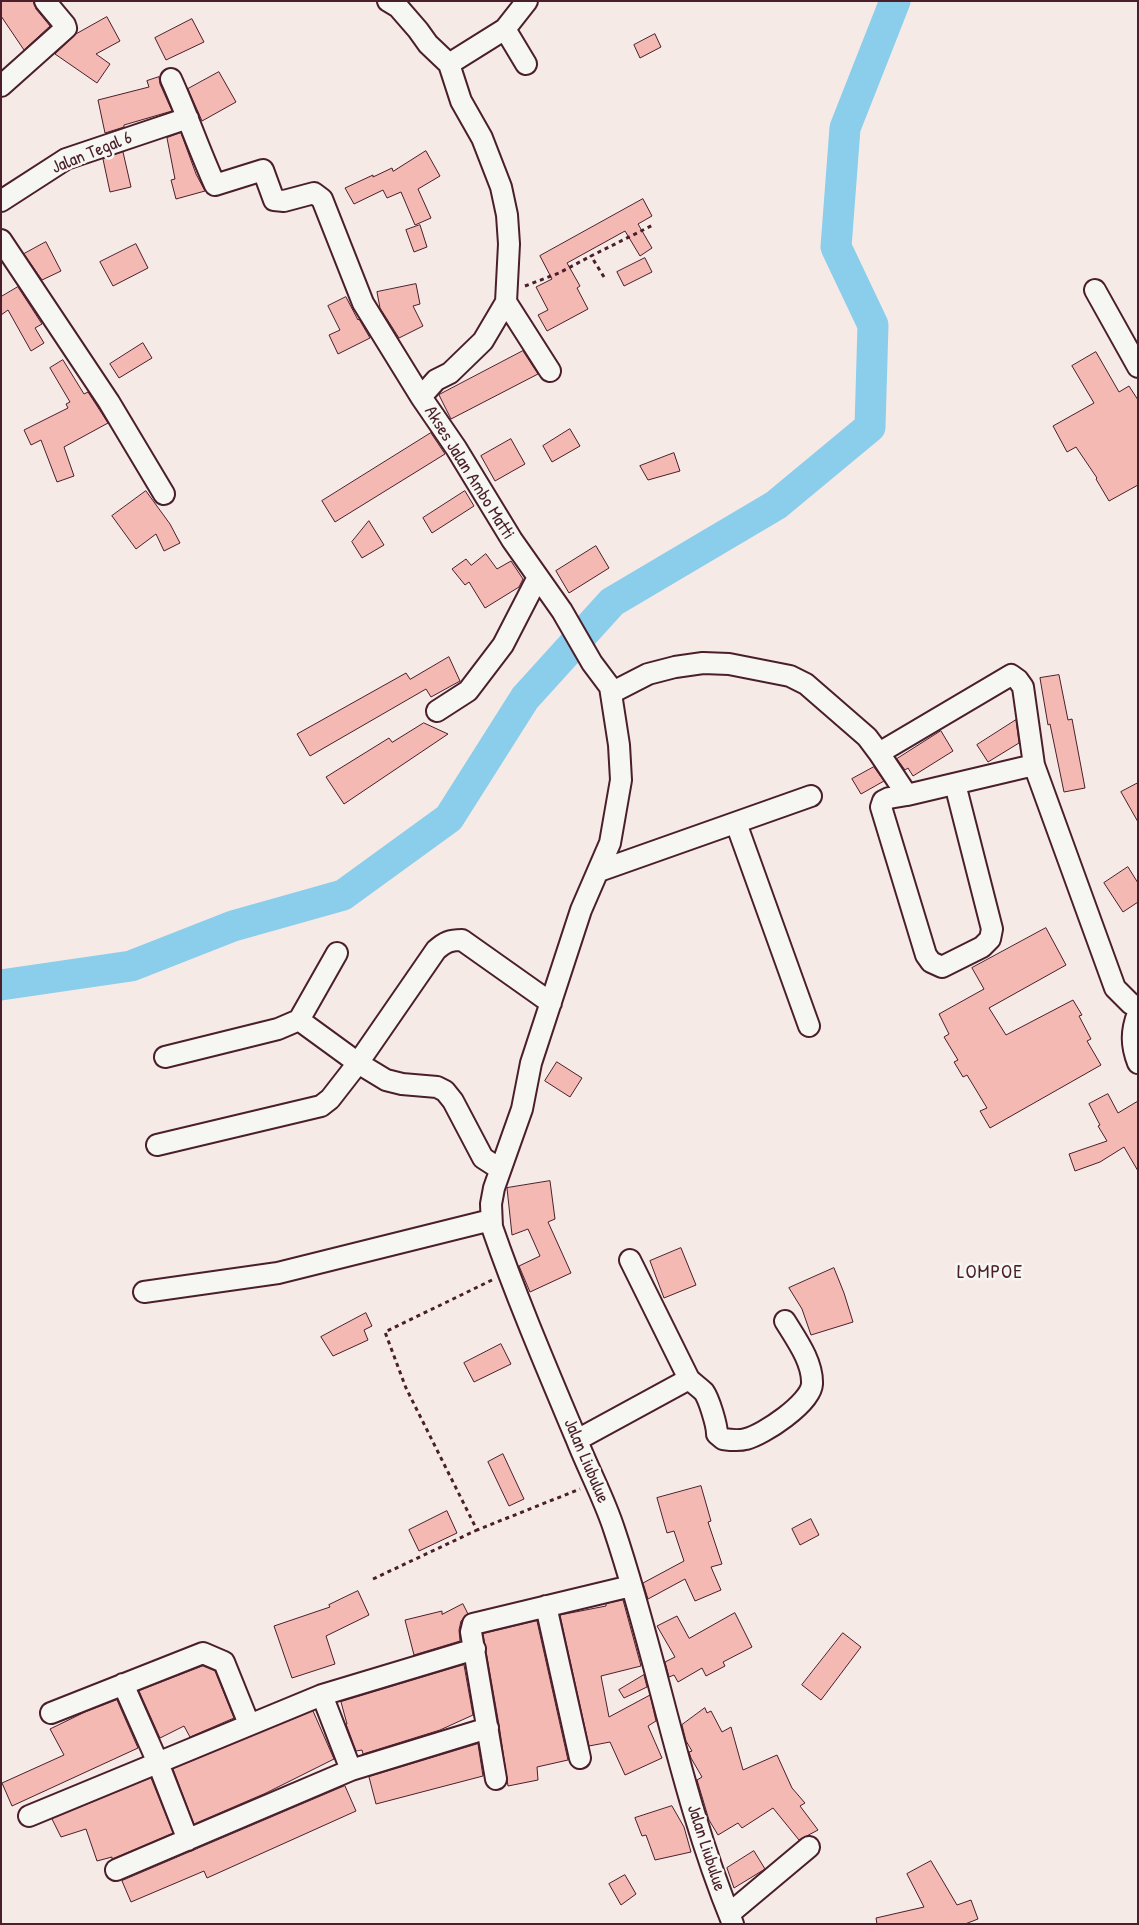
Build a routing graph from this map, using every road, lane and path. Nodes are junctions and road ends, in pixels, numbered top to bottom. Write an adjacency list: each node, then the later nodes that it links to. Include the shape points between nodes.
1 (45, 1): 8 (street, via 66,28)
2 (388, 1): 5 (street, Akses Jalan Ambo Matti, via 398,7)
3 (528, 1): 4 (street)
4 (504, 28): 5 (street); 6 (street)
5 (449, 64): 16 (street, Akses Jalan Ambo Matti, via 461,101 482,138 507,215)
6 (526, 64)
7 (171, 79): 9 (street)
8 (1, 86)
9 (188, 118): 10 (street, Jalan Tegal 6, via 66,158); 19 (street, via 215,185 262,170 274,200 284,201 314,193 322,199 363,303)
10 (1, 201)
11 (653, 225): 13 (path)
12 (1, 240): 20 (street, via 109,402)
13 (591, 256): 14 (path); 16 (path)
14 (604, 277)
15 (1095, 290): 17 (street)
16 (507, 297): 18 (street); 19 (street, Akses Jalan Ambo Matti, via 483,341 450,373 436,380)
17 (1138, 367)
18 (550, 372)
19 (421, 398): 21 (street, Akses Jalan Ambo Matti)
20 (164, 494)
21 (538, 577): 22 (street, Akses Jalan Ambo Matti, via 610,687); 23 (street, via 503,645 474,684)
22 (610, 693): 24 (street, via 648,674 675,667 704,663 757,668 790,676 806,684); 30 (street, Akses Jalan Ambo Matti, via 620,746 621,780 612,835)
23 (437, 712)
24 (880, 753): 25 (street, via 1011,675 1022,688); 27 (street)
25 (1034, 765): 26 (street); 33 (street, via 1115,988 1131,1004)
26 (955, 784): 27 (street); 27 (street, via 992,929 990,939 982,947 942,967 931,962 926,955 881,807 889,798)
27 (907, 795)
28 (811, 796): 29 (street)
29 (736, 823): 30 (street); 36 (street)
30 (599, 871): 32 (street, Jalan Liubulue, via 581,910)
31 (337, 953): 35 (street)
32 (551, 1003): 38 (street, via 462,940 444,942); 41 (street, Jalan Liubulue, via 531,1063 522,1109)
33 (1138, 1006)
34 (1138, 1013): 39 (street, via 1131,1035)
35 (299, 1020): 37 (street, via 278,1029); 38 (street)
36 (809, 1026)
37 (165, 1057)
38 (358, 1062): 40 (street, via 321,1106); 41 (street, via 386,1080 445,1091 483,1158)
39 (1138, 1063)
40 (158, 1145)
41 (500, 1169): 42 (street, Jalan Liubulue, via 491,1204)
42 (492, 1220): 44 (street, Jalan Liubulue); 45 (street, via 278,1273)
43 (630, 1260): 47 (street)
44 (508, 1272): 48 (street, Jalan Liubulue); 50 (path, via 385,1332 406,1388)
45 (144, 1292)
46 (785, 1321): 47 (street, via 807,1362 812,1386 790,1414 773,1425 746,1439 723,1439 717,1434 709,1400)
47 (689, 1379): 48 (street)
48 (577, 1440): 49 (street, Jalan Liubulue)
49 (595, 1483): 50 (path); 52 (street, Jalan Liubulue)
50 (477, 1530): 51 (path)
51 (372, 1579)
52 (632, 1586): 53 (street); 68 (street, Jalan Liubulue, via 696,1820)
53 (546, 1606): 54 (street, via 473,1624); 60 (street)
54 (475, 1649): 56 (street); 59 (street)
55 (123, 1684): 57 (street); 58 (street, via 198,1654 206,1654 224,1662); 61 (street)
56 (322, 1695): 58 (street); 62 (street)
57 (51, 1713)
58 (249, 1724): 61 (street)
59 (488, 1728): 62 (street); 63 (street)
60 (580, 1758)
61 (158, 1763): 64 (street); 65 (street)
62 (351, 1770): 65 (street)
63 (496, 1779)
64 (29, 1816)
65 (188, 1840): 67 (street)
66 (809, 1847): 68 (street)
67 (116, 1870)
68 (731, 1919)

